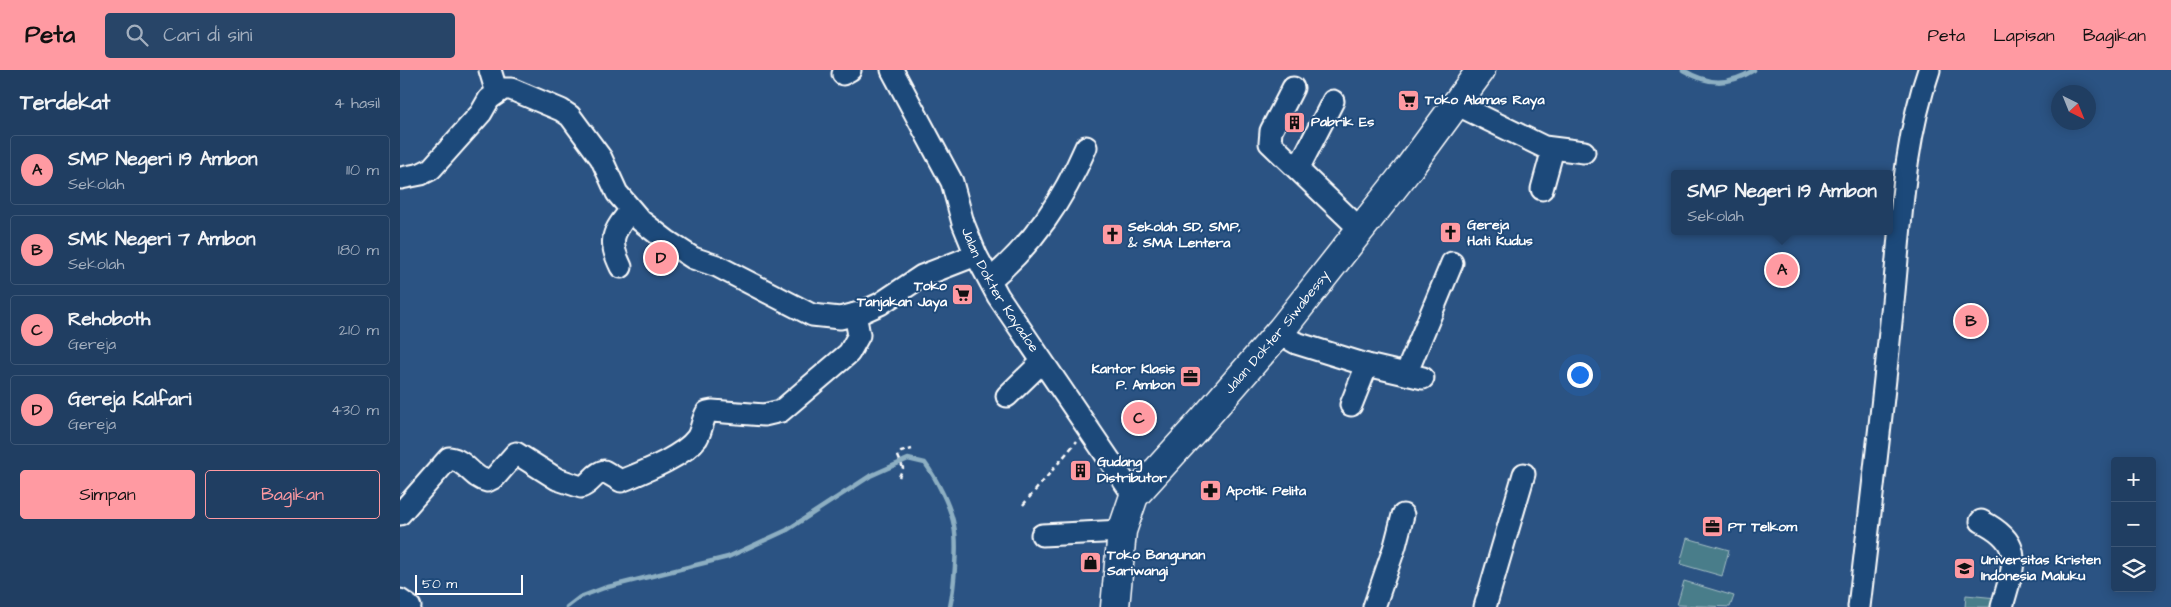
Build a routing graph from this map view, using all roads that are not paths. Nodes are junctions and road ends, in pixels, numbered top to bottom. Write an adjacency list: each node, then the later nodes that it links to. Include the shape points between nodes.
1 (490, 70): 6 (street)
2 (892, 70): 17 (street, Jalan Dokter Kayadoe, via 952,182)
3 (1481, 70): 8 (main road, Jalan Dokter Siwabessy)
4 (1929, 70): 39 (street, via 1918,104 1904,188)
5 (1293, 88): 12 (street, via 1268,139)
6 (496, 93): 13 (street, via 431,169); 15 (street, via 511,89 570,116 601,158 616,193)
7 (1333, 101): 12 (street)
8 (1456, 104): 10 (street); 16 (main road, Jalan Dokter Siwabessy)
9 (1086, 147): 20 (street, via 1065,193 1046,221 1021,252)
10 (1553, 149): 11 (street); 14 (street)
11 (1584, 152)
12 (1298, 169): 16 (street)
13 (401, 178)
14 (1542, 189)
15 (631, 210): 19 (street, via 613,235 612,244); 21 (street, via 693,258 717,266 804,311 826,318)
16 (1361, 230): 22 (main road, Jalan Dokter Siwabessy)
17 (976, 255): 20 (street, Jalan Dokter Kayadoe); 21 (street, via 922,276 880,304)
18 (1452, 263): 24 (street, via 1415,376)
19 (621, 267)
20 (990, 280): 23 (street, Jalan Dokter Kayadoe)
21 (855, 314): 29 (street, via 859,335 849,353 781,411 764,415 707,412 701,431 692,444 641,473 621,481 604,470 581,487 557,479 516,453 495,477 487,481 464,463 450,458)
22 (1282, 329): 24 (street, via 1296,343); 28 (main road, Jalan Dokter Siwabessy)
23 (1042, 362): 25 (street); 28 (street, Jalan Dokter Kayadoe)
24 (1367, 365): 26 (street)
25 (1007, 396)
26 (1351, 406)
27 (1524, 474): 38 (street)
28 (1134, 496): 32 (main road, Jalan Dokter Siwabessy)
29 (400, 514)
30 (1403, 514): 37 (street)
31 (1981, 521): 40 (street, via 2007,538 2013,552 2014,562)
32 (1122, 531): 33 (street); 36 (main road, Jalan Dokter Siwabessy)
33 (1042, 535)
34 (400, 600): 35 (street)
35 (410, 607)
36 (1115, 607)
37 (1374, 607)
38 (1485, 607)
39 (1859, 607)
40 (2002, 607)

